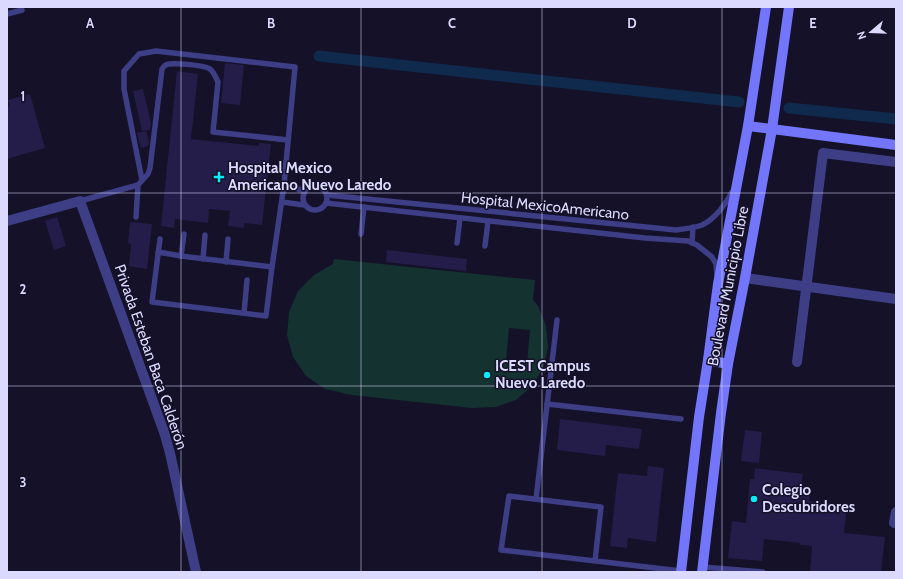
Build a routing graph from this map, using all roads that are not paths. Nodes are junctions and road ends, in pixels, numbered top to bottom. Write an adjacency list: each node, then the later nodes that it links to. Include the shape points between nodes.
1 (766, 7): 5 (main road, Boulevard Municipio Libre)
2 (788, 7): 6 (main road, Boulevard Municipio Libre)
3 (22, 10): 4 (lane)
4 (7, 14)
5 (748, 126): 6 (main road); 10 (main road, Boulevard Municipio Libre)
6 (772, 129): 8 (main road); 43 (main road, Boulevard Municipio Libre)
7 (288, 140): 11 (lane, via 213,132 218,82 215,75 210,69 203,67 165,65 162,69 150,168); 11 (lane, via 295,67 156,51 139,54 124,71 124,89); 12 (lane)
8 (896, 145)
9 (896, 162): 46 (street, via 823,153)
10 (738, 179): 28 (lane, Hospital MexicoAmericano, via 724,206 702,224); 45 (main road, Boulevard Municipio Libre)
11 (140, 182): 15 (lane); 23 (lane)
12 (284, 185): 13 (lane); 17 (lane)
13 (304, 191): 14 (lane, via 312,186 319,186); 19 (lane)
14 (327, 195): 16 (lane, Hospital MexicoAmericano); 18 (lane)
15 (80, 201): 25 (street); 60 (street, Privada Esteban Baca Calderón, via 164,432)
16 (384, 201): 21 (lane); 22 (lane, Hospital MexicoAmericano)
17 (282, 202): 19 (lane); 42 (lane)
18 (326, 203): 19 (lane, via 317,210); 20 (lane, Hospital MexicoAmericano)
19 (304, 205)
20 (364, 207): 21 (lane, Hospital MexicoAmericano); 31 (lane)
21 (382, 209): 24 (lane, Hospital MexicoAmericano)
22 (457, 209): 24 (lane); 27 (lane, Hospital MexicoAmericano)
23 (136, 217)
24 (458, 218): 26 (lane, Hospital MexicoAmericano); 35 (lane)
25 (7, 221)
26 (488, 221): 29 (lane, Hospital MexicoAmericano); 37 (lane)
27 (582, 221): 28 (lane, Hospital MexicoAmericano, via 676,230); 29 (lane)
28 (693, 227): 36 (lane)
29 (580, 231): 36 (lane, Hospital MexicoAmericano)
30 (184, 234): 39 (lane)
31 (361, 234)
32 (205, 235): 40 (lane)
33 (228, 238): 41 (lane)
34 (160, 239): 38 (lane)
35 (457, 243)
36 (692, 243): 45 (lane, Hospital MexicoAmericano, via 712,257 716,264)
37 (486, 246)
38 (158, 252): 39 (lane); 48 (lane, via 152,302)
39 (181, 256): 40 (lane)
40 (203, 259): 41 (lane)
41 (226, 262): 42 (lane)
42 (272, 267): 48 (lane, via 266,316)
43 (745, 278): 46 (street); 52 (main road, Boulevard Municipio Libre)
44 (248, 280): 48 (lane)
45 (718, 284): 50 (main road, Boulevard Municipio Libre)
46 (806, 286): 47 (street); 51 (street)
47 (896, 299)
48 (244, 313)
49 (557, 320): 53 (lane)
50 (708, 360): 52 (main road); 61 (main road, Boulevard Municipio Libre)
51 (796, 362)
52 (728, 364): 59 (main road, Boulevard Municipio Libre)
53 (547, 404): 54 (lane); 55 (lane)
54 (681, 419)
55 (536, 499): 58 (lane, via 602,507); 58 (lane, via 509,496 501,550)
56 (896, 512): 57 (street)
57 (894, 523)
58 (595, 561): 61 (lane)
59 (702, 569): 62 (lane)
60 (196, 572)
61 (681, 572)
62 (763, 572)

